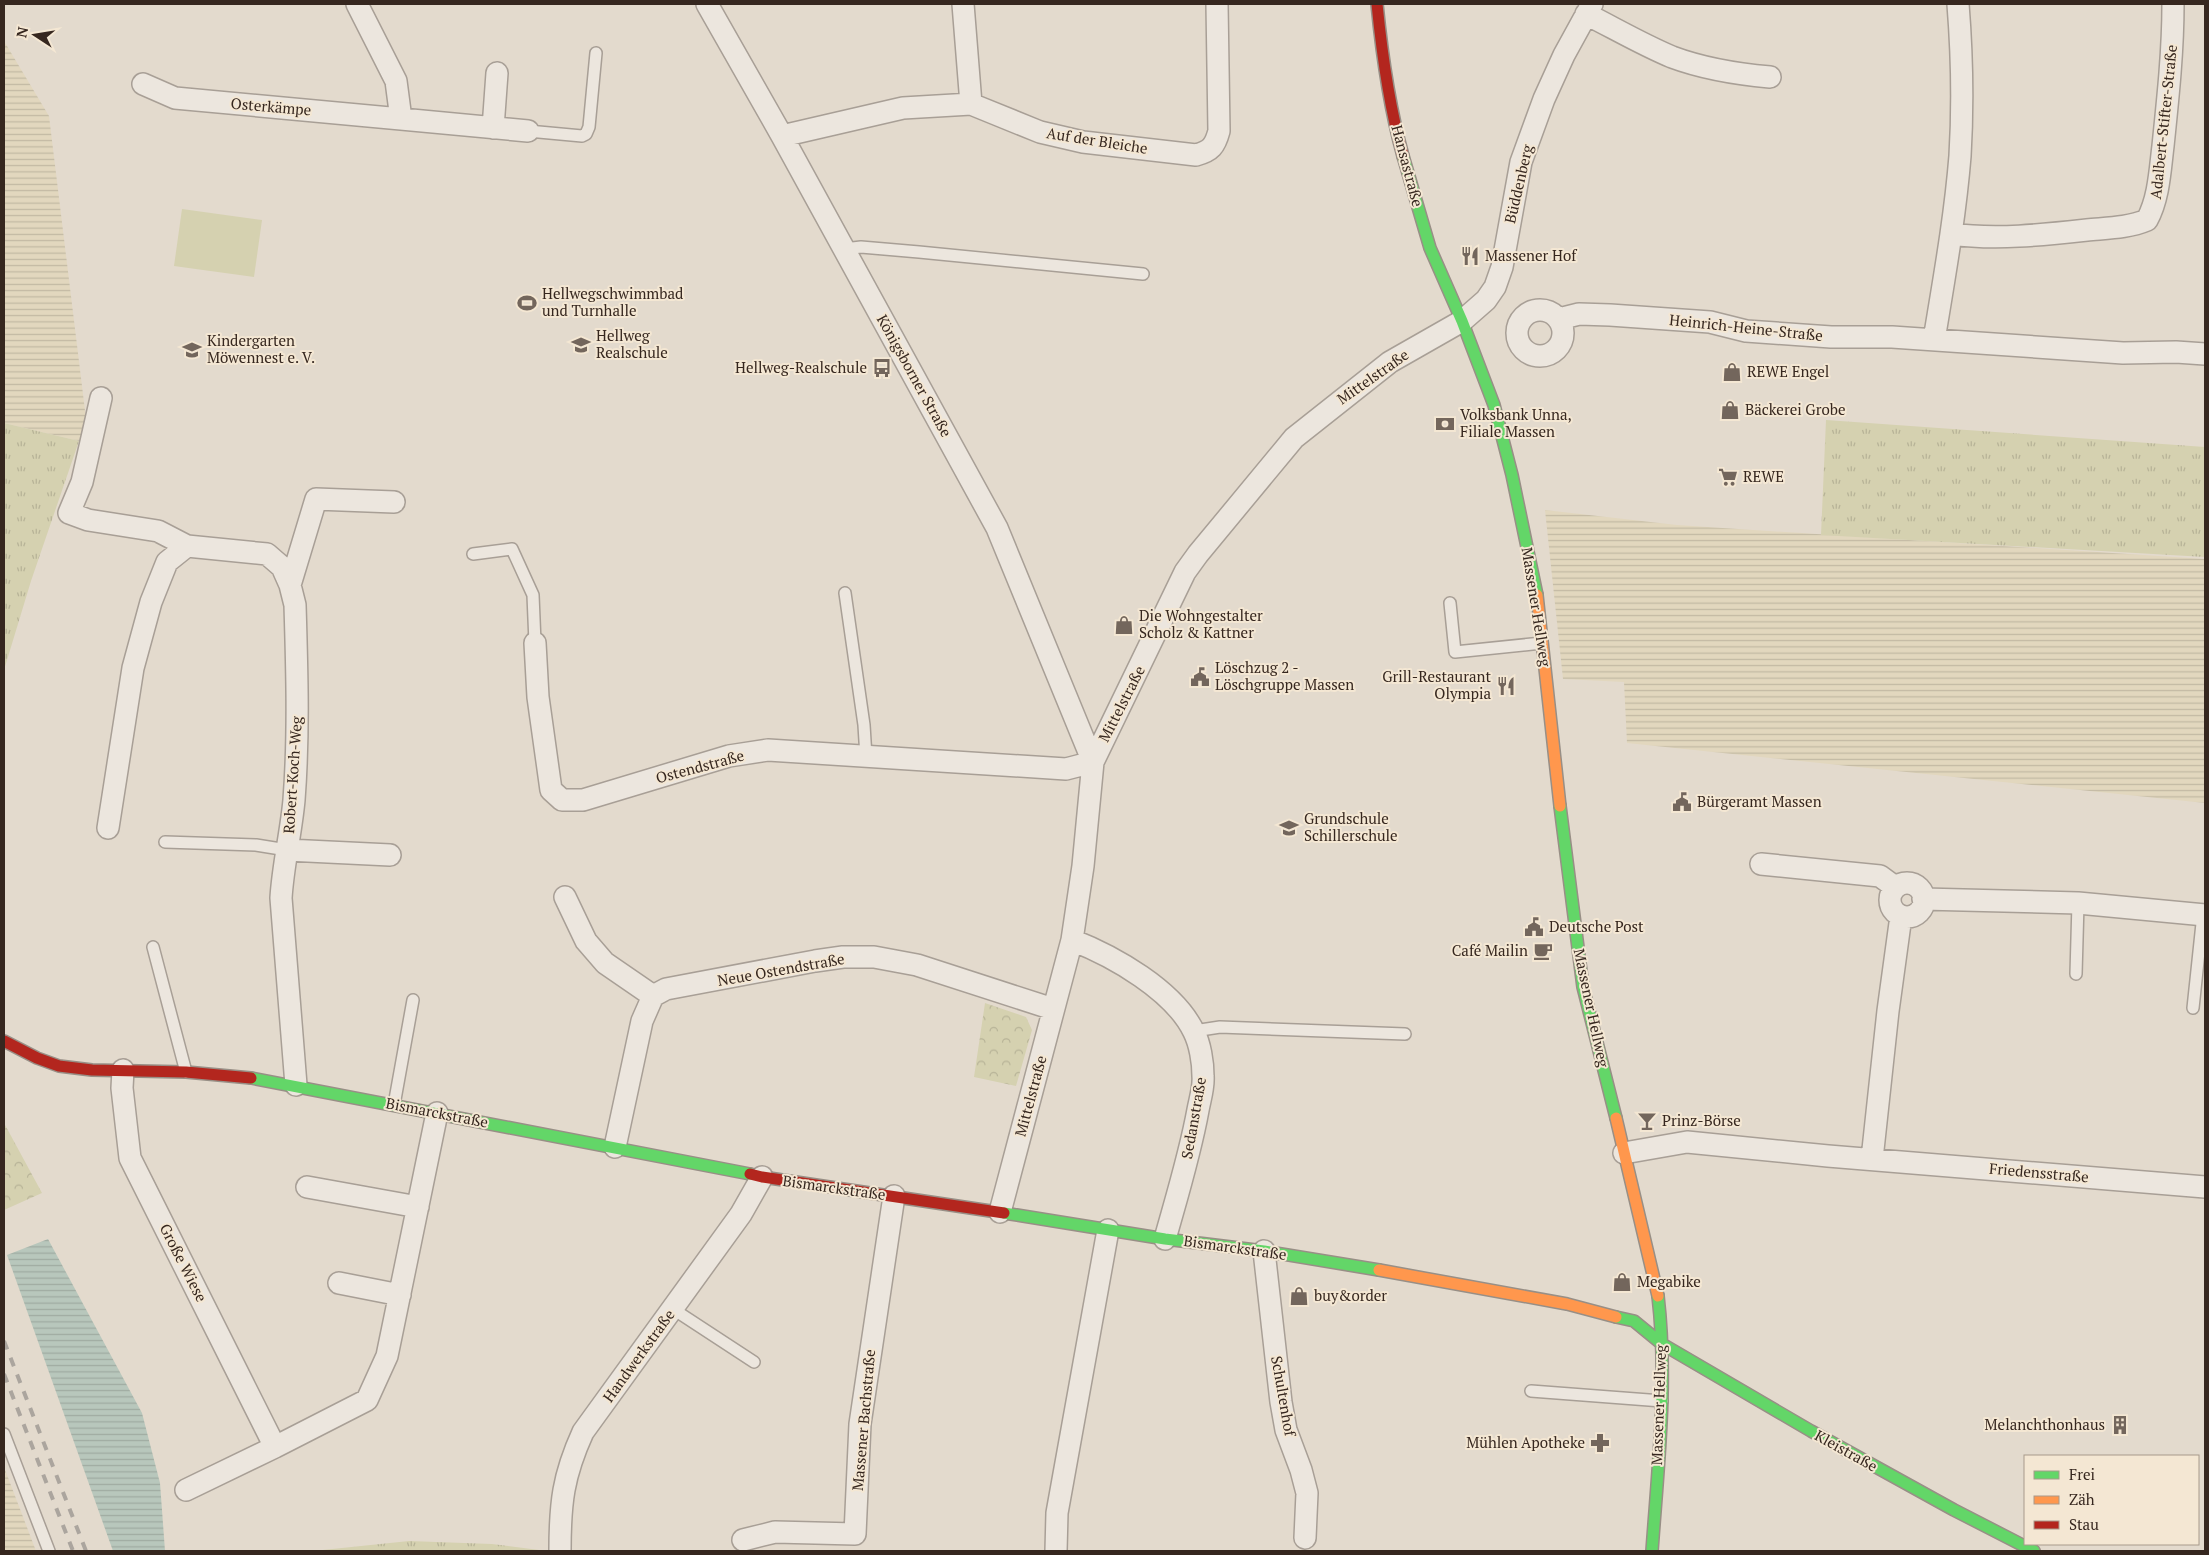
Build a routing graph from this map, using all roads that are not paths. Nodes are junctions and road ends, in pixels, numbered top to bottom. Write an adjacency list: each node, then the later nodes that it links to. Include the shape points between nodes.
1 (357, 4): 14 (street, via 396,81)
2 (707, 4): 17 (street, Königsborner Straße)
3 (963, 4): 13 (street)
4 (1217, 4): 13 (street, Auf der Bleiche, via 1219,131 1215,145 1208,152 1196,155 1082,142 1040,132)
5 (1377, 4): 22 (main road, Hansastraße, via 1382,52 1399,142 1430,248)
6 (1958, 4): 18 (street, via 1962,70 1960,155)
7 (2173, 4): 18 (street, Adalbert-Stifter-Straße, via 2162,154 2154,208 2148,220 2133,226 2056,233 1973,237)
8 (1589, 9): 11 (street, Büddenberg, via 1671,56 1728,72); 22 (street, Büddenberg, via 1544,98 1521,162 1502,267 1495,287 1486,300)
9 (596, 53): 16 (lane, via 586,134)
10 (497, 73): 15 (street)
11 (1770, 77)
12 (143, 84): 14 (street, Osterkämpe, via 175,98)
13 (971, 104): 17 (street, Auf der Bleiche, via 903,108)
14 (401, 119): 15 (street, Osterkämpe)
15 (492, 128): 16 (street, Osterkämpe)
16 (528, 131)
17 (782, 136): 19 (street, Königsborner Straße)
18 (1951, 234): 23 (street)
19 (844, 249): 20 (lane, via 861,247 909,251); 35 (street, Königsborner Straße, via 997,528)
20 (1143, 274)
21 (1559, 319): 23 (street, Heinrich-Heine-Straße, via 1579,314 1610,315 1710,322 1746,331)
22 (1462, 321): 33 (main road, Massener Hellweg, via 1494,405 1512,476 1536,590); 35 (street, Mittelstraße, via 1390,362 1294,438 1265,471 1185,572)
23 (1934, 340): 24 (street, Heinrich-Heine-Straße, via 2124,354)
24 (2205, 354)
25 (101, 398): 27 (street, Robert-Koch-Weg, via 82,482 69,513 88,520 158,531)
26 (394, 502): 29 (street, via 316,500)
27 (187, 546): 29 (street, Robert-Koch-Weg, via 267,554 282,567); 36 (street, via 167,562 151,602 133,668)
28 (473, 554): 32 (lane, via 512,549 533,595)
29 (290, 585): 38 (street, Robert-Koch-Weg, via 295,606 298,734)
30 (845, 592): 34 (lane)
31 (1450, 603): 33 (lane, via 1455,652)
32 (534, 642): 34 (street, Ostendstraße, via 550,790 562,800 583,800 730,756 768,750)
33 (1543, 642): 63 (main road, Massener Hellweg, via 1583,987)
34 (866, 757): 35 (street, Ostendstraße, via 1066,769)
35 (1093, 762): 47 (street, Mittelstraße)
36 (108, 828)
37 (165, 842): 38 (lane)
38 (287, 850): 39 (street); 59 (street, Robert-Koch-Weg, via 281,898)
39 (390, 855)
40 (1761, 864): 41 (street, via 1880,876)
41 (1895, 887): 43 (street, via 1911,883 1920,889); 46 (street, via 1889,901)
42 (566, 897): 50 (street, via 586,941 605,963)
43 (1924, 899): 44 (street); 46 (street, via 1917,913)
44 (2078, 903): 45 (street); 49 (lane)
45 (2204, 914): 52 (lane)
46 (1901, 916): 64 (street)
47 (1072, 940): 53 (street, Mittelstraße); 54 (street, Sedanstraße, via 1098,950 1170,998)
48 (153, 947): 58 (lane)
49 (2076, 974)
50 (653, 996): 53 (street, Neue Ostendstraße, via 666,989 815,961 874,957 917,965); 62 (street, via 642,1021)
51 (413, 1000): 60 (lane)
52 (2193, 1008)
53 (1053, 1010): 70 (street, Mittelstraße)
54 (1194, 1032): 55 (lane, via 1220,1027); 72 (street, Sedanstraße, via 1204,1078 1193,1138)
55 (1405, 1034)
56 (4, 1041): 57 (main road, Bismarckstraße, via 59,1066)
57 (123, 1070): 58 (main road, Bismarckstraße); 82 (street, Große Wiese, via 130,1158)
58 (186, 1072): 59 (main road, Bismarckstraße)
59 (296, 1085): 60 (main road, Bismarckstraße)
60 (394, 1104): 61 (main road, Bismarckstraße)
61 (437, 1113): 62 (main road, Bismarckstraße); 69 (street)
62 (615, 1147): 65 (main road, Bismarckstraße)
63 (1624, 1153): 64 (street, Friedensstraße, via 1687,1142); 77 (main road, Massener Hellweg, via 1656,1284)
64 (1872, 1160): 67 (street, Friedensstraße)
65 (762, 1177): 68 (main road, Bismarckstraße); 76 (street, Handwerkstraße, via 741,1214)
66 (307, 1186): 69 (street)
67 (2205, 1188)
68 (894, 1196): 70 (main road, Bismarckstraße); 85 (street, Massener Bachstraße, via 860,1424 855,1534 775,1532)
69 (418, 1207): 75 (street)
70 (1000, 1212): 71 (main road, Bismarckstraße)
71 (1108, 1230): 72 (main road, Bismarckstraße); 88 (street, via 1056,1513)
72 (1165, 1239): 73 (main road, Bismarckstraße)
73 (1264, 1251): 77 (main road, Bismarckstraße, via 1567,1304 1634,1321); 84 (street, Schultenhof, via 1281,1402 1286,1430 1307,1493)
74 (339, 1283): 75 (street)
75 (400, 1295): 82 (street, via 388,1356 367,1400)
76 (673, 1309): 78 (lane); 86 (street, Handwerkstraße, via 583,1432 565,1479 560,1511)
77 (1662, 1344): 80 (main road, Massener Hellweg); 90 (main road, Kleistraße, via 1811,1431)
78 (754, 1362)
79 (1531, 1391): 80 (lane)
80 (1662, 1400): 89 (main road, Massener Hellweg)
81 (4, 1434): 87 (lane)
82 (275, 1447): 83 (street)
83 (186, 1490)
84 (1305, 1538)
85 (743, 1540)
86 (560, 1550)
87 (49, 1551)
88 (1056, 1551)
89 (1652, 1551)
90 (2034, 1551)

